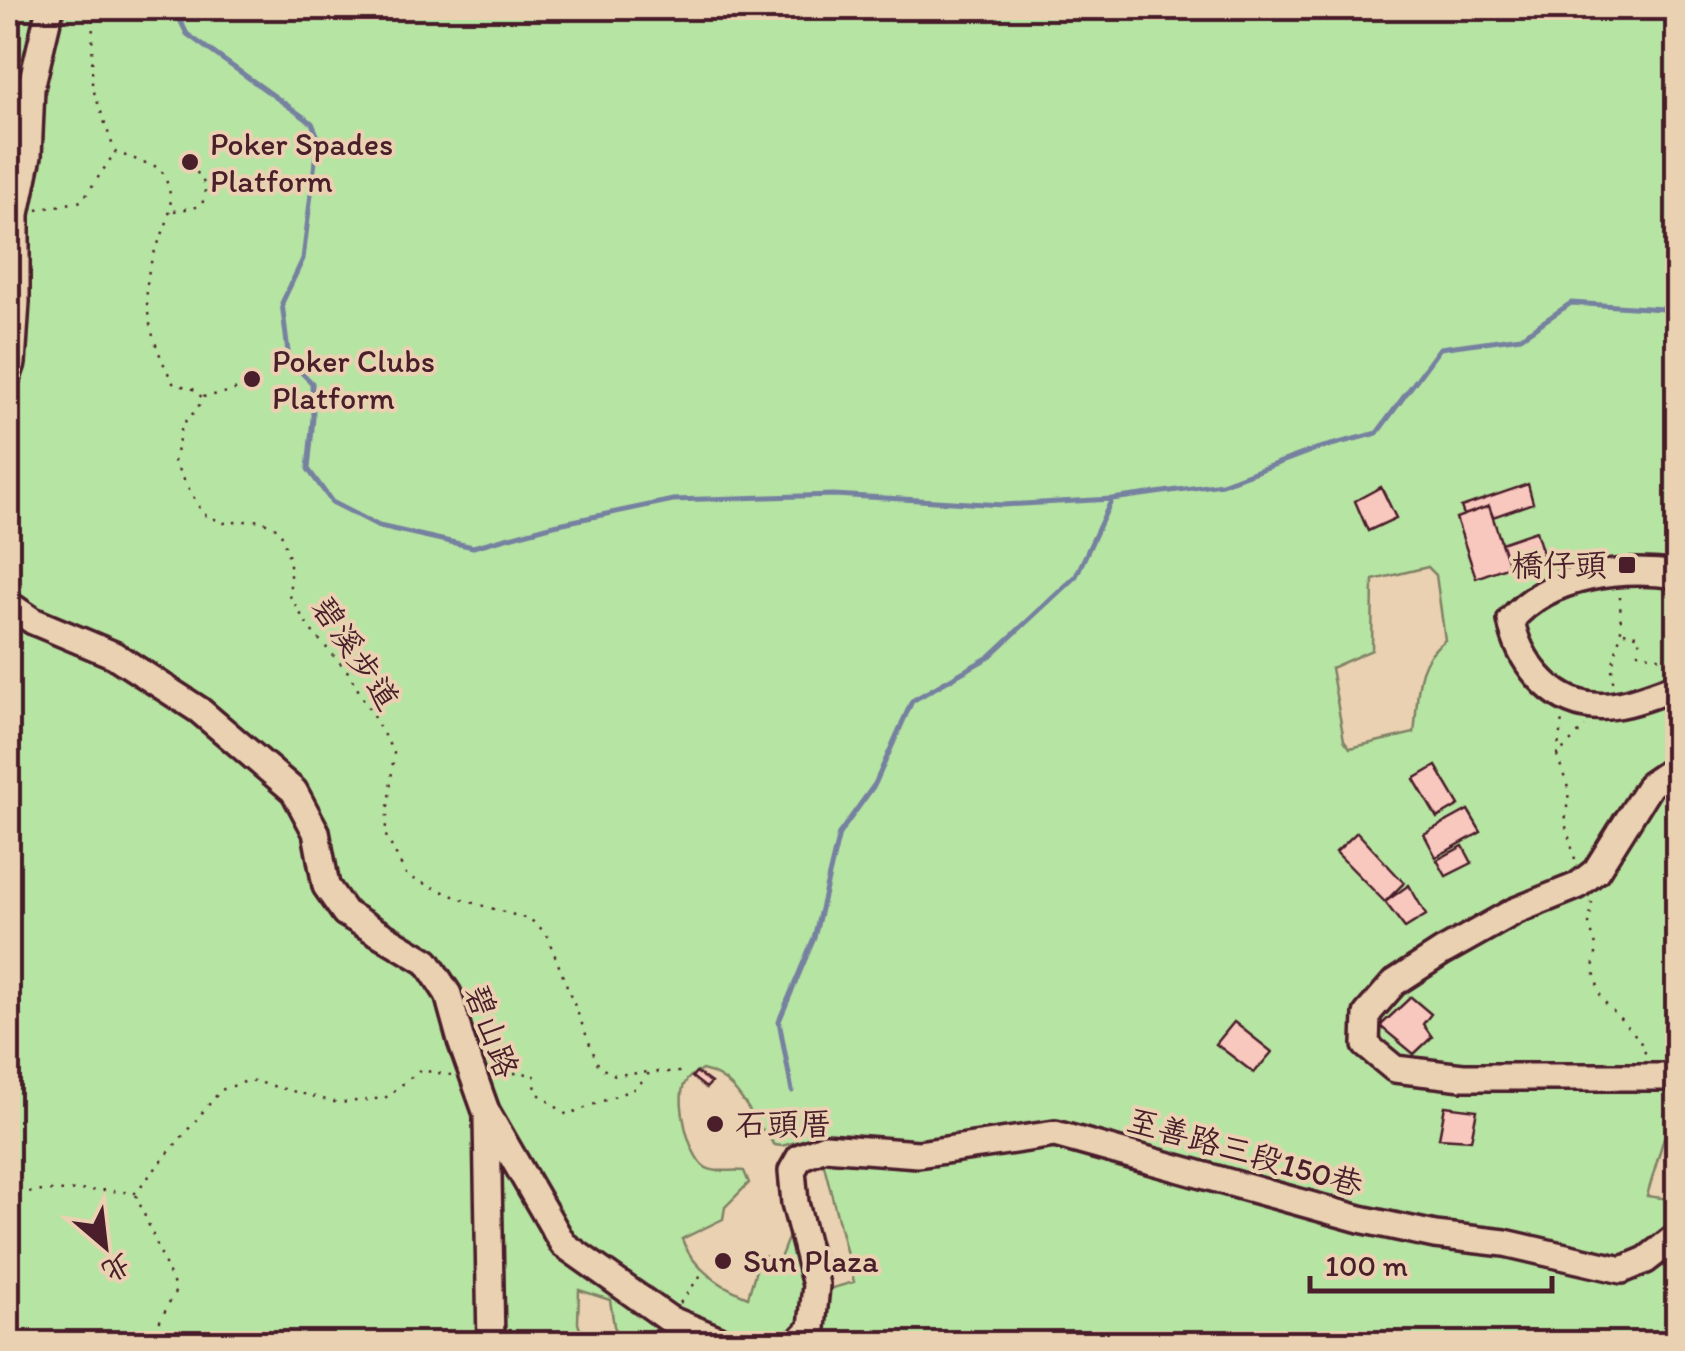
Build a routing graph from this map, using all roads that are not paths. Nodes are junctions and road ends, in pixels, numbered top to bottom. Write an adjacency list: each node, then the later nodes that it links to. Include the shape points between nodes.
1 (50, 8): 2 (street, via 16,214)
2 (8, 375)
3 (1678, 575): 5 (street, via 1584,576 1510,620 1515,643 1541,680 1565,697 1592,706 1625,704)
4 (8, 604): 8 (street, 碧山路, via 114,655 199,710 294,791 316,832 326,886 345,914 427,962 448,994)
5 (1678, 686)
6 (1678, 766): 7 (street, via 1650,785 1596,871 1442,952 1394,983 1367,1014 1366,1045 1395,1069 1463,1077)
7 (1666, 1076)
8 (486, 1111): 10 (street); 11 (street, 碧山路, via 564,1244 668,1319)
9 (1678, 1234): 12 (street, 至善路三段150巷, via 1622,1270 1360,1219 1055,1134 918,1154 825,1147 800,1157 792,1172 816,1285 812,1328)
10 (491, 1344)
11 (730, 1344)
12 (792, 1344)

